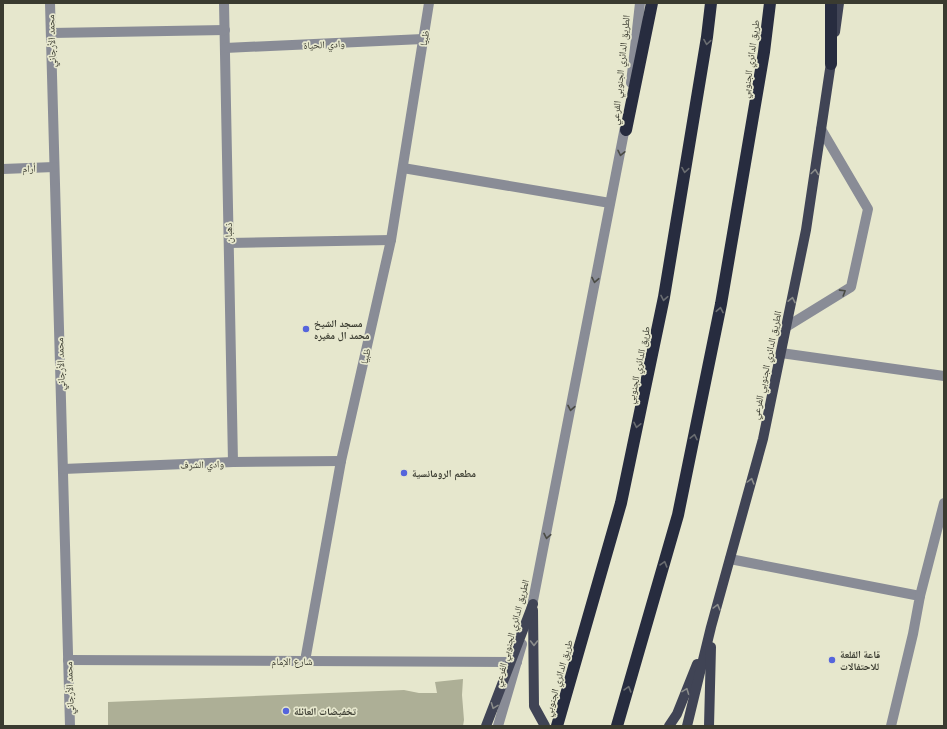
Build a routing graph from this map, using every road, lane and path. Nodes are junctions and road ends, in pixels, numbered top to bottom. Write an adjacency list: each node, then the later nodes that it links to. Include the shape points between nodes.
1 (50, 3): 11 (street, محمد الأرجاني)
2 (224, 3): 10 (street, ذهبان)
3 (429, 3): 12 (street, ظبيا)
4 (640, 3): 16 (street, الطريق الدائري الجنوبي الفرعي)
5 (652, 3): 16 (highway)
6 (711, 3): 41 (highway, طريق الدائري الجنوبي, one-way to 41, via 664,298 621,503)
7 (770, 3): 42 (highway, طريق الدائري الجنوبي, one-way to 7, via 678,515 721,304)
8 (831, 3): 14 (highway)
9 (839, 3): 14 (main road, الطريق الدائري الجنوبي الفرعي)
10 (225, 30): 11 (street); 13 (street, ذهبان)
11 (51, 33): 17 (street, محمد الأرجاني)
12 (423, 39): 13 (street, وادي الحياة); 18 (street, ظبيا)
13 (225, 48): 22 (street, ذهبان)
14 (831, 64): 15 (main road, الطريق الدائري الجنوبي الفرعي)
15 (821, 129): 23 (main road, الطريق الدائري الجنوبي الفرعي, one-way to 15, via 806,230); 23 (street, one-way to 15, via 851,287 868,209)
16 (626, 130): 20 (street, الطريق الدائري الجنوبي الفرعي, one-way to 20)
17 (54, 167): 19 (street, أرام); 28 (street, محمد الأرجاني)
18 (403, 168): 20 (street); 21 (street, ظبيا)
19 (3, 169)
20 (610, 203): 32 (street, الطريق الدائري الجنوبي الفرعي, one-way to 32)
21 (392, 240): 22 (street); 26 (street, ظبيا)
22 (229, 243): 27 (street, ذهبان)
23 (786, 327): 24 (main road, الطريق الدائري الجنوبي الفرعي)
24 (781, 353): 25 (street); 30 (main road, الطريق الدائري الجنوبي الفرعي, one-way to 24, via 763,439)
25 (944, 376)
26 (341, 461): 27 (street, وادي الشرف); 35 (street, ظبيا)
27 (232, 462): 28 (street, وادي الشرف)
28 (63, 469): 34 (street, محمد الأرجاني)
29 (944, 503): 31 (street)
30 (730, 559): 31 (street); 33 (main road, الطريق الدائري الجنوبي الفرعي, one-way to 30)
31 (920, 596): 46 (street)
32 (534, 604): 36 (main road); 40 (main road, one-way to 40, via 534,706)
33 (711, 627): 43 (main road, one-way to 33, via 677,714); 44 (main road, الطريق الدائري الجنوبي الفرعي); 45 (main road)
34 (68, 660): 35 (street, شارع الإمام); 37 (street, محمد الأرجاني)
35 (305, 661): 36 (street, شارع الإمام)
36 (514, 662): 38 (main road, one-way to 38); 39 (street, الطريق الدائري الجنوبي الفرعي)
37 (70, 726)
38 (486, 726)
39 (498, 726)
40 (545, 726)
41 (557, 726)
42 (617, 726)
43 (669, 726)
44 (687, 726)
45 (709, 726)
46 (891, 726)

